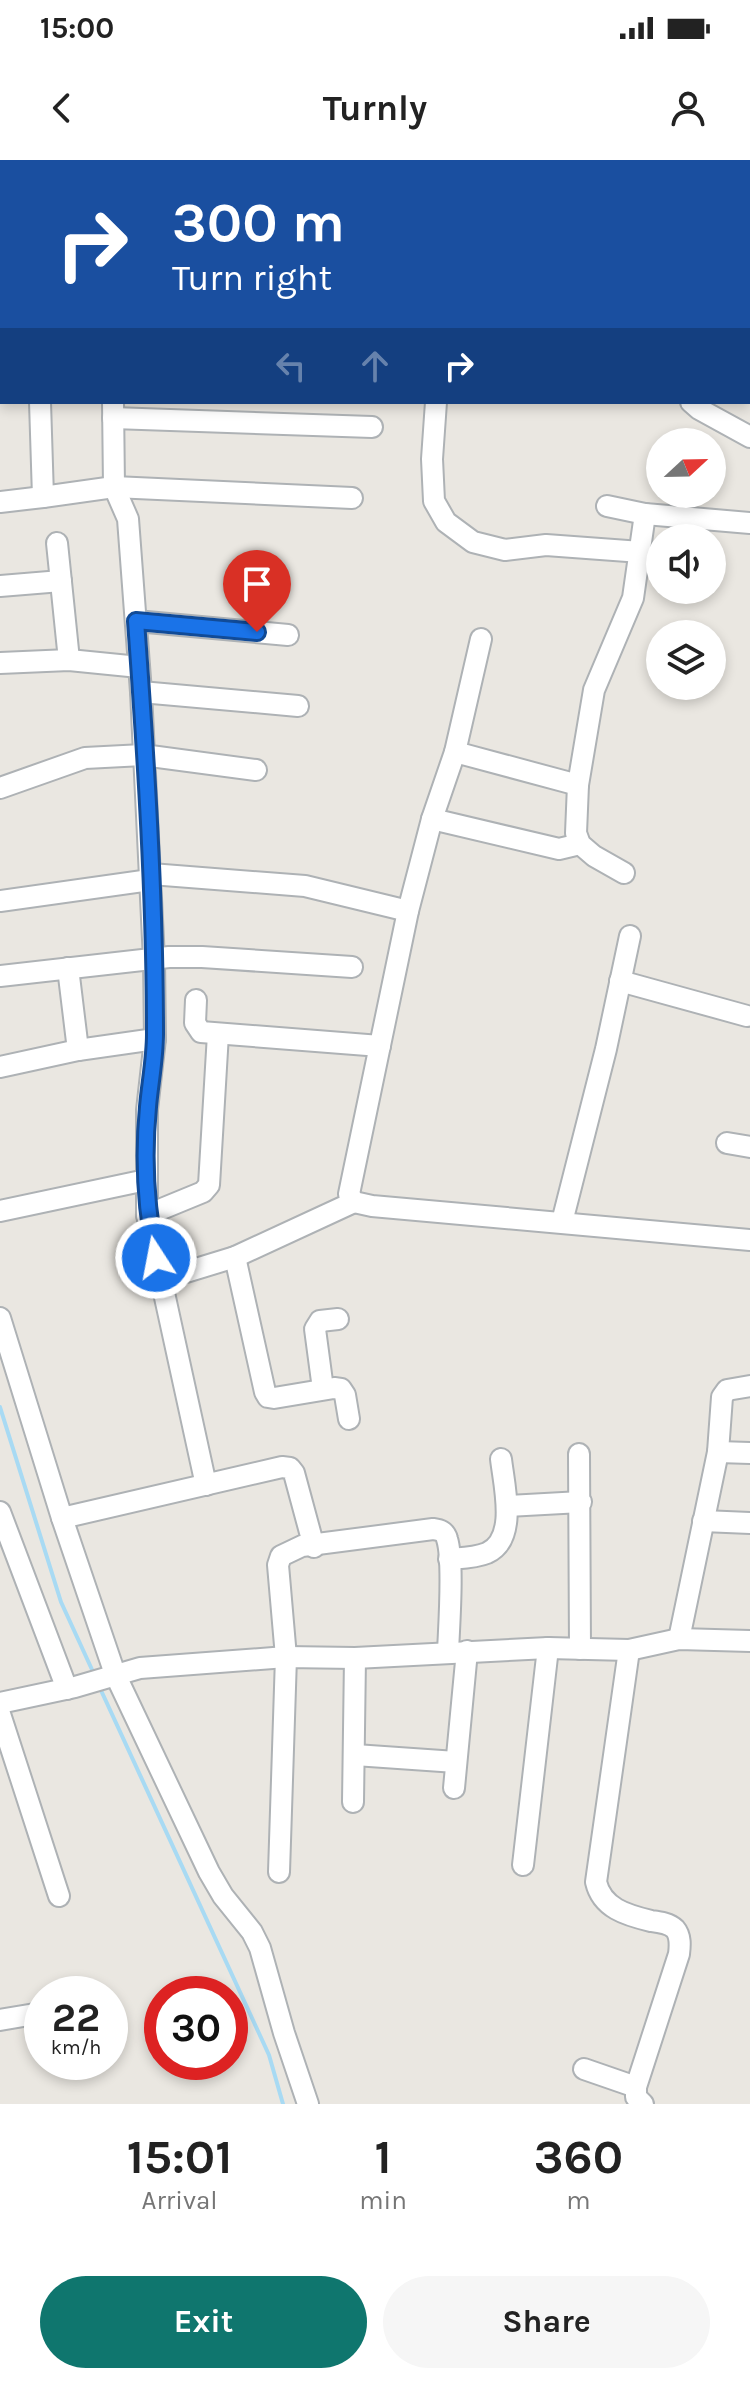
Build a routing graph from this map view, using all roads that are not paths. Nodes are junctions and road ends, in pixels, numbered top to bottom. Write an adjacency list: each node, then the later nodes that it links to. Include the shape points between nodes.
1 (40, 404): 8 (street)
2 (436, 404): 15 (street, via 434,501 446,522 473,542 505,550 546,545)
3 (693, 404): 6 (street)
4 (113, 410): 5 (street); 7 (street)
5 (372, 427)
6 (750, 437)
7 (114, 487): 8 (street); 9 (street); 18 (street, via 128,519)
8 (43, 497): 10 (street)
9 (352, 498)
10 (0, 502)
11 (607, 506): 12 (street)
12 (645, 514): 13 (street); 15 (street)
13 (750, 523)
14 (57, 543): 16 (street)
15 (641, 552): 29 (street, via 633,598 594,690)
16 (61, 581): 17 (street); 21 (street)
17 (0, 586)
18 (136, 621): 19 (street); 23 (street)
19 (288, 635)
20 (481, 639): 26 (street)
21 (69, 660): 22 (street); 23 (street)
22 (0, 663)
23 (139, 667): 24 (street)
24 (141, 692): 25 (street); 27 (street)
25 (298, 706)
26 (455, 752): 29 (street); 31 (street)
27 (143, 755): 28 (street); 30 (street, via 85,758); 34 (street)
28 (256, 770)
29 (578, 785): 32 (street)
30 (0, 788)
31 (432, 819): 32 (street, via 559,849); 36 (street)
32 (580, 844): 33 (street)
33 (624, 873)
34 (151, 877): 35 (street); 36 (street, via 305,886); 38 (street)
35 (0, 901)
36 (408, 911): 47 (street)
37 (630, 936): 42 (street)
38 (154, 960): 39 (street, via 202,957); 40 (street); 46 (street)
39 (352, 967)
40 (68, 968): 41 (street); 48 (street)
41 (0, 976)
42 (620, 981): 44 (street); 56 (street)
43 (196, 1000): 45 (street, via 197,1028)
44 (747, 1016)
45 (218, 1034): 47 (street); 55 (street, via 209,1185)
46 (155, 1039): 48 (street); 52 (street)
47 (380, 1046): 53 (street, via 349,1186)
48 (78, 1050): 49 (street)
49 (0, 1067)
50 (727, 1143): 51 (street)
51 (750, 1147)
52 (146, 1180): 54 (street); 55 (street)
53 (354, 1202): 56 (street); 58 (street)
54 (0, 1211)
55 (147, 1215): 59 (street)
56 (562, 1222): 57 (street)
57 (750, 1240)
58 (235, 1257): 59 (street); 63 (street, via 268,1397)
59 (160, 1280): 69 (street)
60 (0, 1318): 73 (street)
61 (338, 1319): 63 (street, via 320,1321 315,1329)
62 (750, 1386): 65 (street, via 727,1390 722,1397)
63 (323, 1389): 64 (street, via 341,1389)
64 (349, 1419)
65 (718, 1452): 66 (street); 74 (street)
66 (750, 1453)
67 (579, 1454): 70 (street)
68 (501, 1459): 71 (street)
69 (206, 1485): 73 (street); 76 (street, via 290,1468)
70 (581, 1502): 71 (street); 81 (street)
71 (507, 1506): 77 (street, via 496,1548 484,1555)
72 (0, 1512): 87 (street)
73 (62, 1518): 86 (street)
74 (703, 1521): 75 (street); 78 (street)
75 (750, 1523)
76 (314, 1547): 77 (street, via 433,1529 447,1536); 84 (street, via 291,1549 278,1565)
77 (449, 1559): 83 (street)
78 (679, 1639): 79 (street); 82 (street)
79 (750, 1641)
80 (548, 1648): 81 (street); 83 (street); 94 (street)
81 (580, 1649): 82 (street)
82 (629, 1650): 100 (street, via 596,1882 607,1905 667,1924 680,1940)
83 (458, 1651): 85 (street); 91 (street)
84 (286, 1657): 85 (street); 86 (street, via 140,1668); 95 (street)
85 (355, 1658): 90 (street)
86 (110, 1677): 87 (street); 101 (street, via 209,1872 260,1948)
87 (71, 1688): 88 (street)
88 (0, 1703)
89 (0, 1714): 96 (street)
90 (355, 1755): 91 (street); 93 (street)
91 (456, 1762): 92 (street)
92 (454, 1788)
93 (353, 1802)
94 (523, 1865)
95 (279, 1872)
96 (59, 1896)
97 (24, 2016): 98 (street)
98 (0, 2020)
99 (584, 2069): 100 (street)
100 (640, 2095)
101 (308, 2104)

